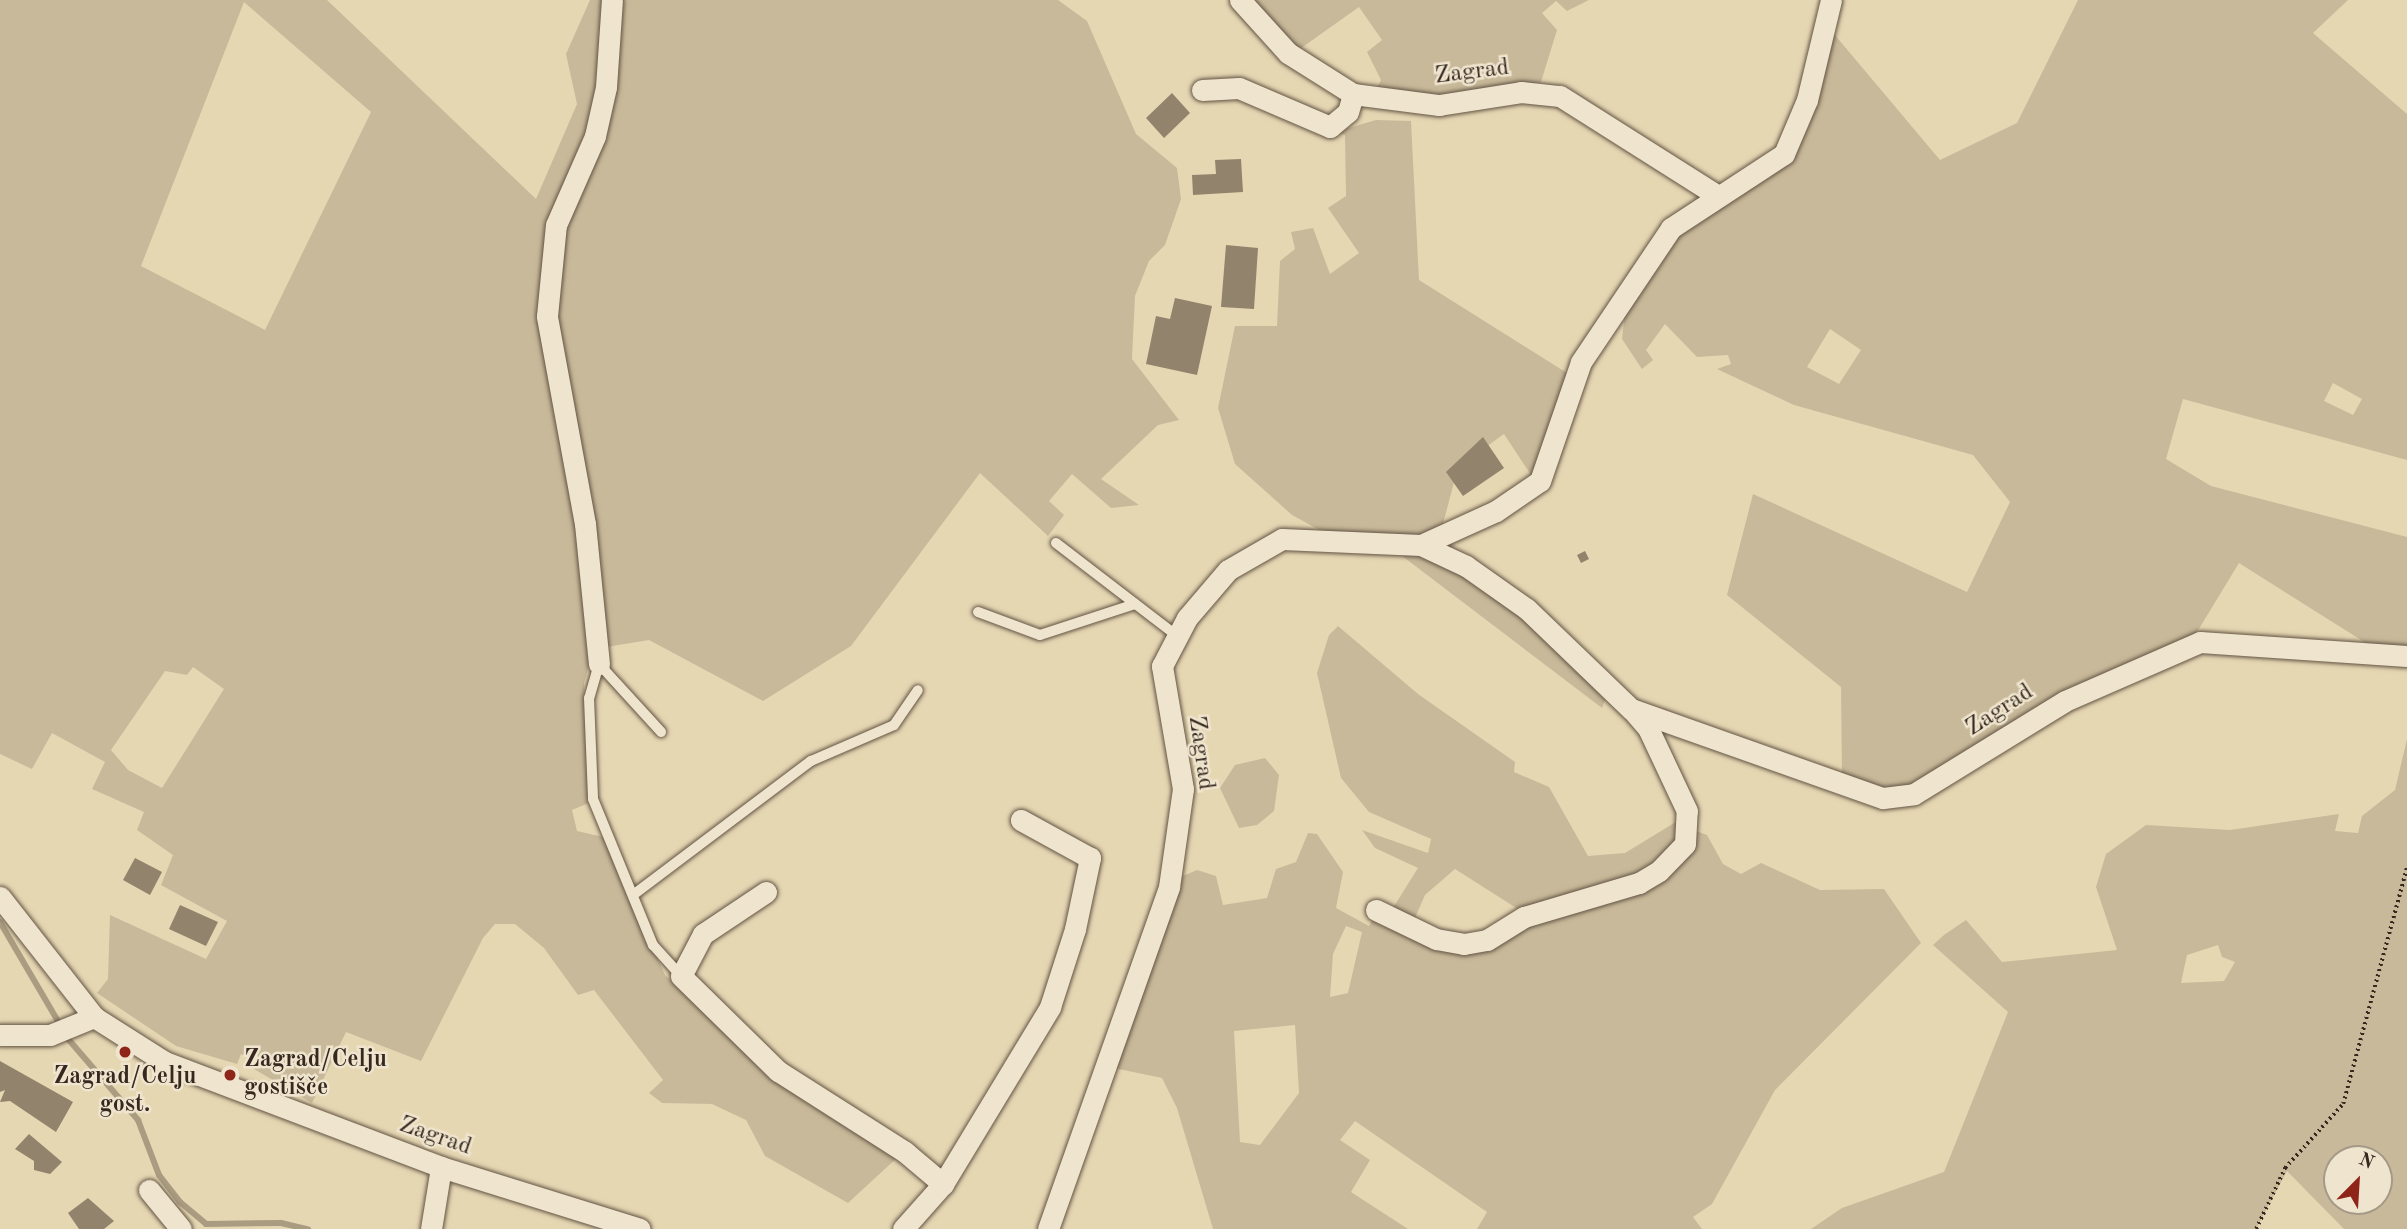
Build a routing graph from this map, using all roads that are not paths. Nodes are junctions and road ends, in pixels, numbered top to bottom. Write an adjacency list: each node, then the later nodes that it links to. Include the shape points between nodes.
1 (612, 0): 13 (street, via 606,86 594,135 556,225 547,316 584,524)
2 (1240, 0): 5 (street, Zagrad, via 1289,53)
3 (1830, 0): 6 (street, Zagrad, via 1807,100 1784,154 1758,177)
4 (1202, 90): 5 (street, via 1239,88 1330,127 1348,111)
5 (1353, 94): 6 (street, Zagrad, via 1439,105 1521,92 1560,96)
6 (1718, 196): 8 (street, Zagrad, via 1671,228 1581,362 1540,481 1496,511)
7 (1056, 543): 9 (lane)
8 (1421, 545): 11 (street, Zagrad, via 1282,539 1228,570); 15 (street, Zagrad, via 1466,566 1527,609)
9 (1135, 604): 10 (lane, via 1040,635); 11 (lane)
10 (978, 612)
11 (1177, 636): 32 (street, Zagrad, via 1162,666 1182,789 1169,887)
12 (2407, 656): 15 (street, Zagrad, via 2200,642 2065,701 1914,794 1883,799)
13 (599, 664): 16 (lane); 19 (lane, via 589,698 593,799)
14 (918, 690): 19 (lane, via 894,725 811,761)
15 (1631, 709): 21 (street, Zagrad, via 1648,728 1688,811 1685,844 1659,872 1639,883 1524,917 1487,940 1464,944 1436,939)
16 (661, 732)
17 (1021, 820): 26 (street, via 1090,858 1090,874 1050,1007)
18 (766, 892): 22 (street, via 703,934)
19 (633, 895): 22 (lane, via 653,944)
20 (0, 897): 23 (street, Zagrad)
21 (1376, 910)
22 (681, 976): 26 (street, via 778,1071 905,1152)
23 (94, 1017): 24 (street, via 50,1035); 25 (street, Zagrad, via 165,1062)
24 (0, 1035)
25 (441, 1167): 29 (street); 30 (street, Zagrad)
26 (943, 1184): 31 (street)
27 (149, 1190): 28 (street)
28 (181, 1229)
29 (431, 1229)
30 (640, 1229)
31 (903, 1229)
32 (1048, 1229)

